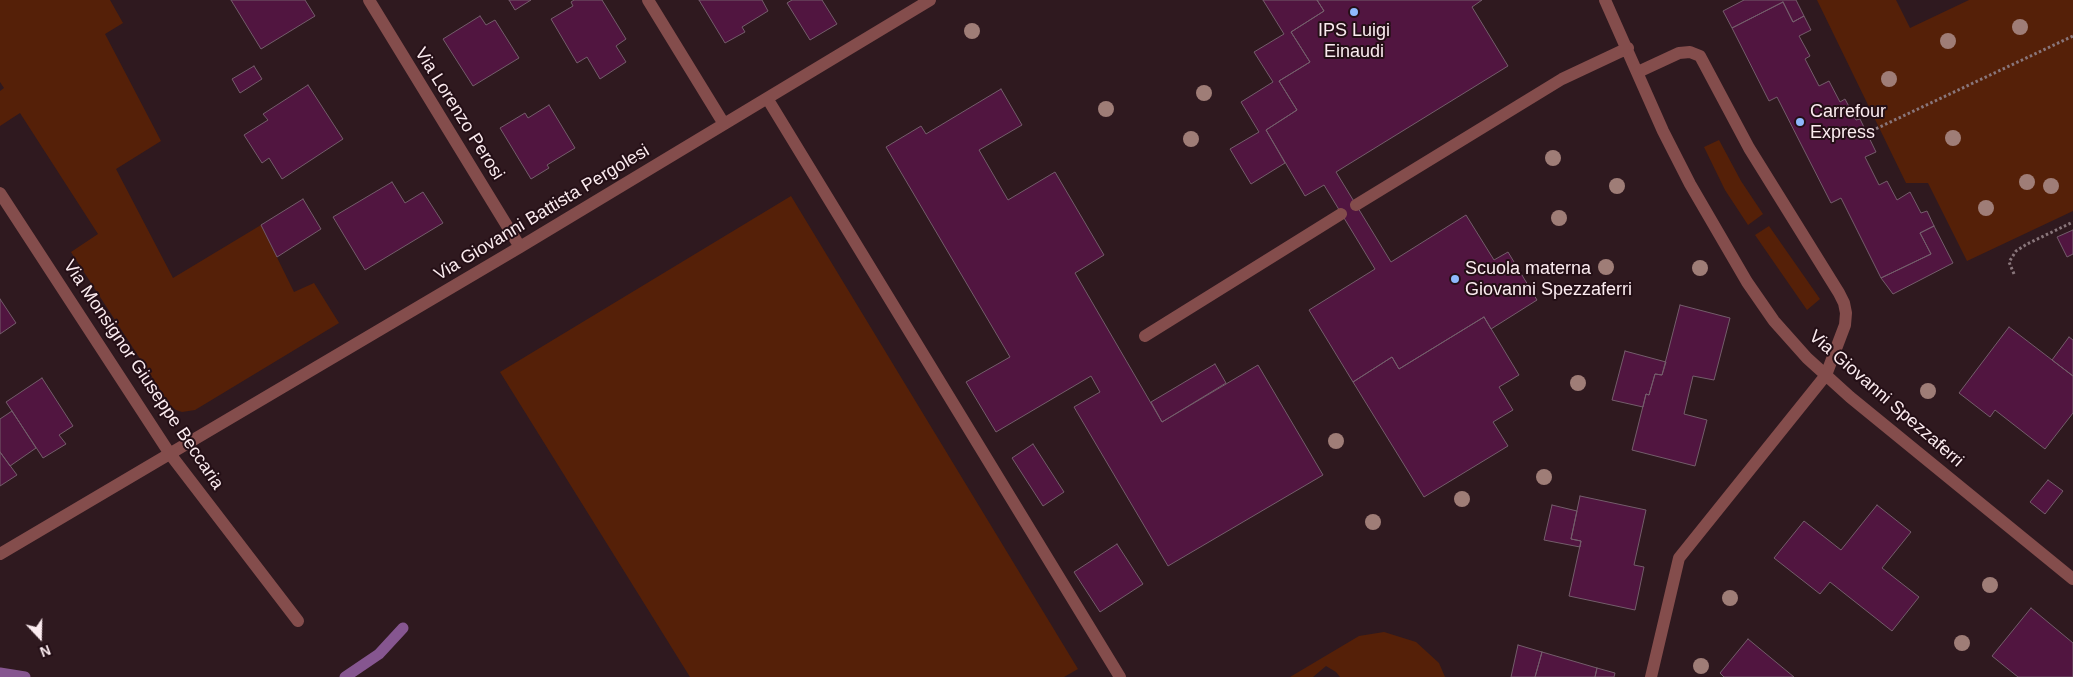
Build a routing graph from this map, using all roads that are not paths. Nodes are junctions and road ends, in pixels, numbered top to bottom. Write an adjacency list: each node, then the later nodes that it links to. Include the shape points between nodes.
1 (368, 0): 12 (street, Via Lorenzo Perosi)
2 (648, 0): 8 (street)
3 (1606, 0): 5 (street, Via Giovanni Spezzaferri)
4 (927, 1): 7 (street, Via Giovanni Battista Pergolesi)
5 (1628, 48): 6 (street, Via Giovanni Spezzaferri); 10 (street, via 1562,79)
6 (1638, 72): 14 (street, Via Giovanni Spezzaferri, via 1690,184 1747,282 1774,321); 14 (street, via 1679,53 1690,52 1700,56 1707,65 1750,148 1844,303 1845,325)
7 (767, 98): 8 (street, Via Giovanni Battista Pergolesi); 19 (street)
8 (724, 124): 12 (street, Via Giovanni Battista Pergolesi)
9 (0, 193): 15 (street, Via Monsignor Giuseppe Beccaria)
10 (1356, 206)
11 (1341, 214): 13 (street)
12 (520, 247): 15 (street, Via Giovanni Battista Pergolesi)
13 (1145, 336)
14 (1826, 375): 17 (street, Via Giovanni Spezzaferri); 20 (street, via 1679,558)
15 (170, 454): 16 (street, Via Giovanni Battista Pergolesi); 18 (street, Via Monsignor Giuseppe Beccaria)
16 (0, 554)
17 (2073, 579)
18 (298, 621)
19 (1120, 677)
20 (1652, 677)

